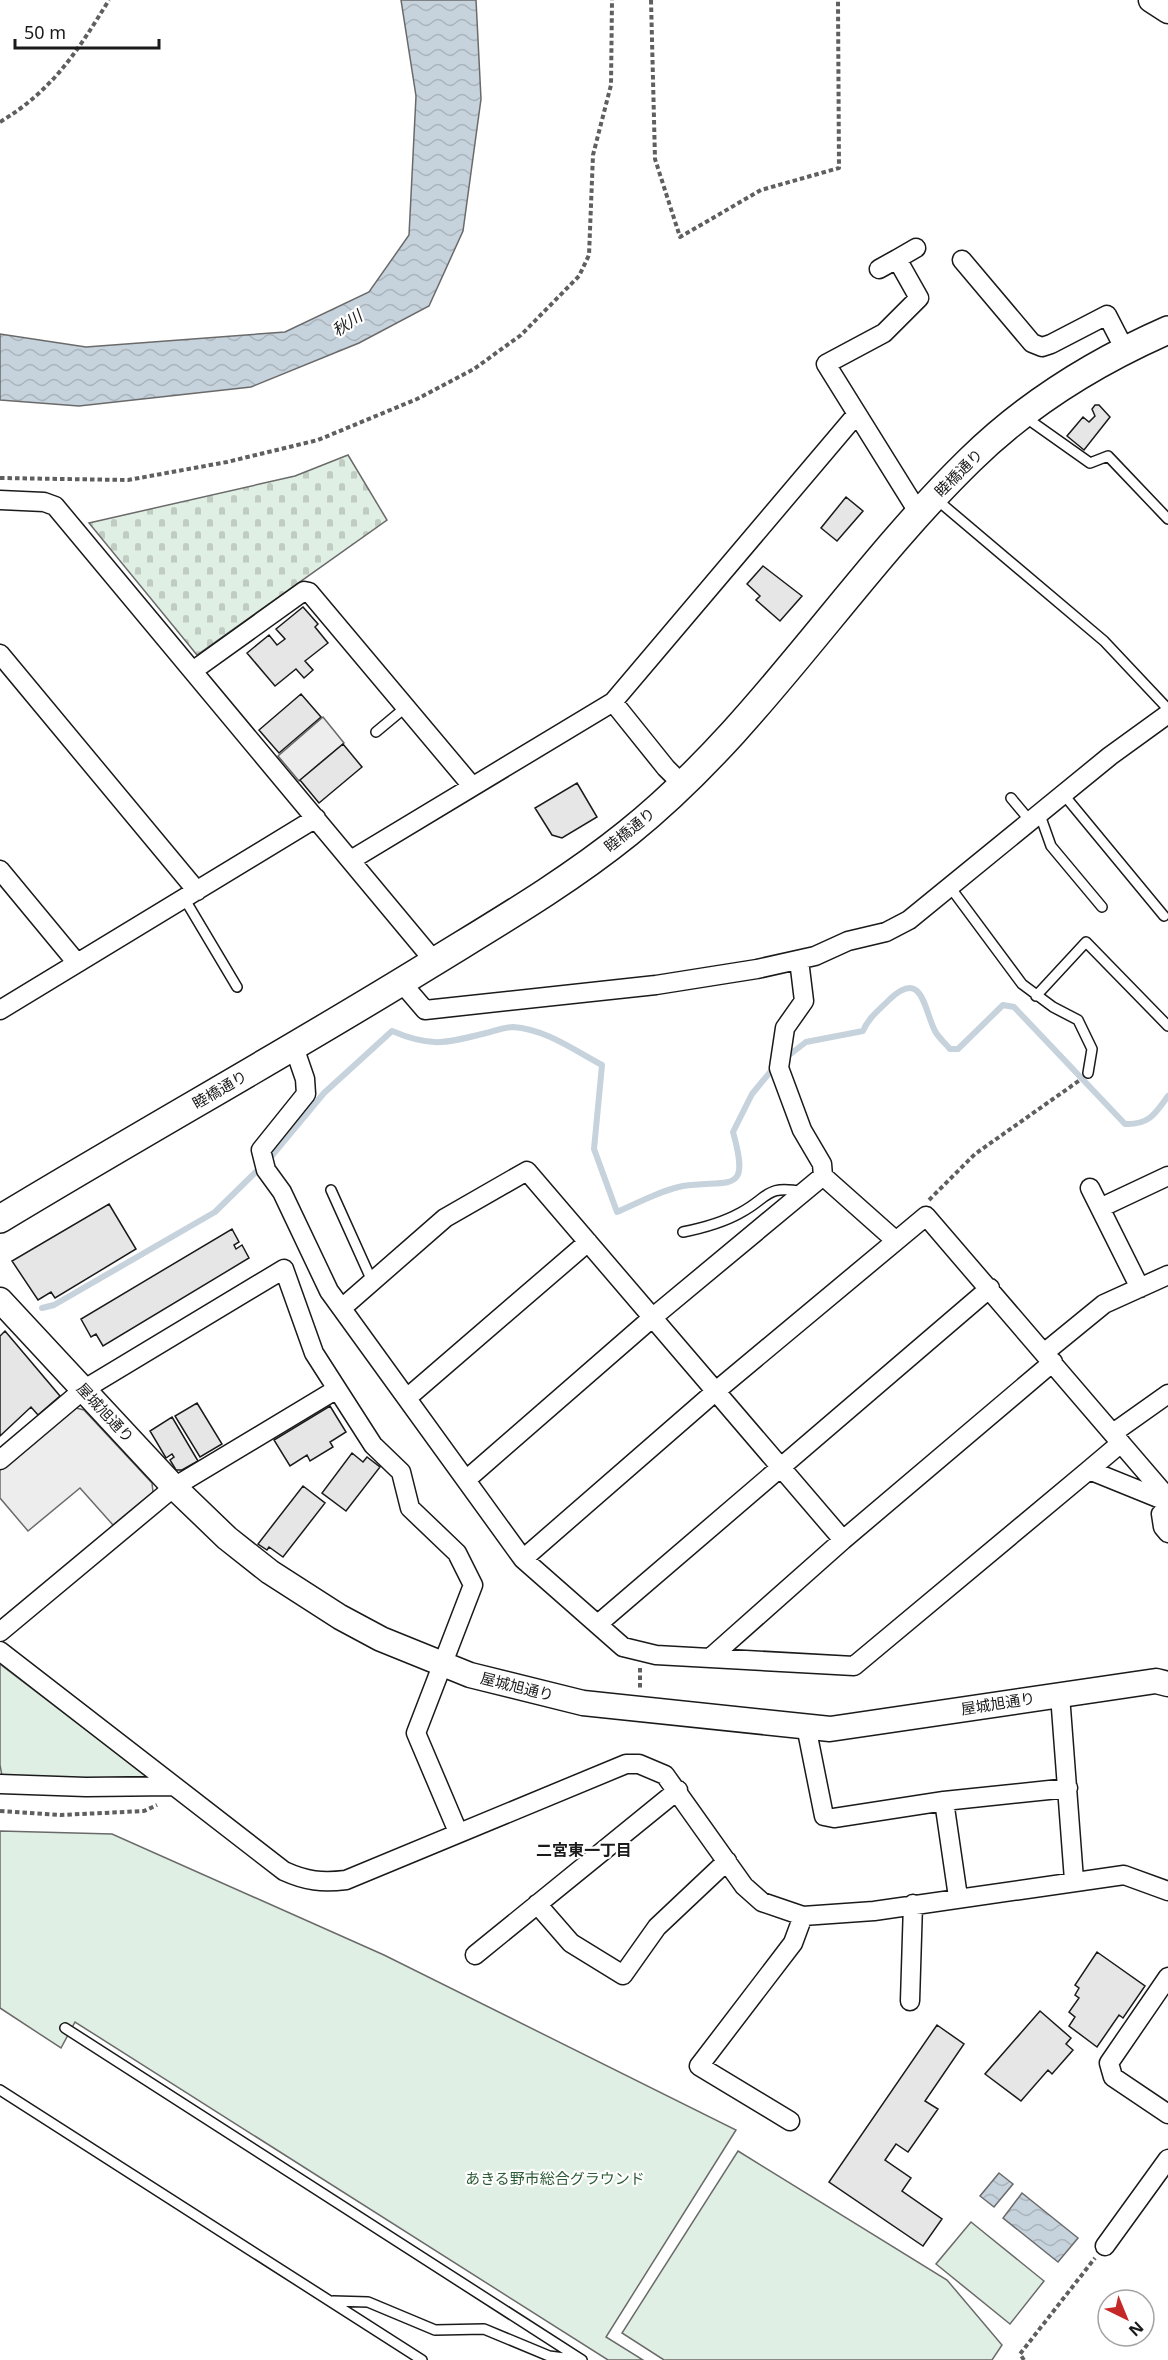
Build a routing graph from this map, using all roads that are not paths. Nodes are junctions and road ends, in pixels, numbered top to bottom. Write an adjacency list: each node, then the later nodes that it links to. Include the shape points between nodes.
1 (1151, 0): 2 (street)
2 (1168, 11)
3 (916, 248): 4 (street)
4 (897, 259): 6 (street); 9 (street, via 919,298 884,333 826,364)
5 (962, 260): 8 (street, via 1032,343 1042,347 1051,344 1107,315)
6 (879, 269)
7 (1168, 330): 8 (main road, 睦橋通り)
8 (1125, 350): 10 (main road, 睦橋通り, via 1061,387)
9 (856, 415): 12 (street); 16 (street)
10 (1023, 415): 12 (main road, 睦橋通り, via 972,458); 13 (lane, via 1090,463 1108,456)
11 (0, 500): 15 (street, via 56,506)
12 (927, 506): 18 (lane, via 1104,641); 21 (main road, 睦橋通り, via 751,712)
13 (1168, 519)
14 (0, 654): 30 (street)
15 (194, 670): 17 (street, via 304,591 309,592); 25 (street)
16 (613, 702): 21 (street); 22 (street)
17 (406, 707): 20 (lane); 22 (street)
18 (1168, 709)
19 (1168, 714): 23 (street)
20 (376, 732)
21 (682, 784): 34 (main road, 睦橋通り, via 629,832 574,873)
22 (472, 786): 27 (street)
23 (1064, 795): 26 (street); 32 (lane)
24 (1011, 798): 26 (lane)
25 (316, 818): 27 (street); 30 (street)
26 (1035, 818): 29 (street); 31 (lane, via 1051,846)
27 (351, 861): 34 (street)
28 (0, 870): 35 (street)
29 (950, 887): 33 (street, via 909,920 886,932 848,941); 38 (lane, via 1010,972)
30 (190, 895): 35 (street); 37 (lane)
31 (1102, 907)
32 (1164, 916)
33 (799, 960): 36 (street, via 656,985 425,1010); 43 (street, via 804,1000 785,1028 780,1060 802,1130 822,1164)
34 (435, 962): 36 (main road, 睦橋通り)
35 (77, 963): 39 (street)
36 (401, 982): 41 (main road, 睦橋通り)
37 (237, 987)
38 (1036, 996): 40 (lane, via 1086,942); 42 (lane, via 1078,1020 1092,1049)
39 (0, 1010)
40 (1168, 1026)
41 (294, 1047): 49 (main road, 睦橋通り); 58 (street, via 306,1094 261,1150 264,1165 282,1192 329,1291)
42 (1088, 1072)
43 (823, 1176): 47 (street); 51 (street)
44 (1168, 1176): 48 (street)
45 (1090, 1188): 48 (street)
46 (331, 1190): 54 (lane)
47 (803, 1192): 50 (lane, via 783,1188 772,1191 742,1213 710,1227); 59 (street)
48 (1100, 1208): 56 (street)
49 (0, 1219)
50 (682, 1232)
51 (895, 1240): 55 (street, via 926,1216); 63 (street)
52 (588, 1242): 54 (street, via 527,1171 445,1218); 59 (street); 65 (street)
53 (1168, 1275): 56 (street)
54 (372, 1281): 58 (street)
55 (990, 1288): 60 (street); 68 (street)
56 (1140, 1288): 60 (street, via 1104,1304)
57 (0, 1300): 62 (street, 屋城旭通り)
58 (342, 1308): 65 (street)
59 (652, 1318): 63 (street); 70 (street)
60 (1048, 1358): 66 (street); 75 (street)
61 (337, 1389): 62 (street, via 314,1353 284,1269); 71 (street); 81 (street, via 373,1445 401,1472 410,1508 457,1553 473,1586)
62 (83, 1390): 67 (street); 71 (street, 屋城旭通り)
63 (716, 1391): 68 (street); 76 (street)
64 (1168, 1394): 66 (street)
65 (407, 1398): 70 (street)
66 (1117, 1438): 69 (street); 72 (street)
67 (0, 1460)
68 (781, 1467): 75 (street); 77 (street)
69 (1089, 1470): 72 (street); 80 (street, via 854,1666)
70 (466, 1480): 76 (street)
71 (174, 1487): 78 (street); 81 (street, 屋城旭通り, via 227,1538 302,1594 381,1639)
72 (1168, 1500)
73 (1168, 1508): 74 (street, via 1161,1514)
74 (1168, 1533)
75 (843, 1540): 80 (street)
76 (524, 1558): 77 (street)
77 (598, 1624): 80 (street, via 623,1647 640,1653)
78 (0, 1632)
79 (0, 1651): 86 (street)
80 (710, 1658)
81 (444, 1665): 84 (street, 屋城旭通り, via 546,1696); 90 (street, via 416,1733)
82 (1168, 1684): 83 (street, 屋城旭通り, via 1156,1681)
83 (1060, 1695): 84 (street, 屋城旭通り, via 830,1729); 87 (street)
84 (806, 1726): 89 (street, via 824,1816 834,1818)
85 (0, 1784): 86 (street)
86 (173, 1786): 90 (street, via 284,1871 306,1880 346,1880)
87 (1068, 1788): 89 (street); 92 (street)
88 (678, 1790): 90 (street, via 657,1770 626,1764); 91 (street); 95 (street)
89 (944, 1801): 94 (street)
90 (458, 1832)
91 (727, 1861): 95 (street, via 657,1927 623,1975 572,1943); 97 (street, via 744,1886 762,1902)
92 (1074, 1880): 93 (street, via 1124,1875); 94 (street)
93 (1168, 1891)
94 (958, 1898): 96 (street)
95 (537, 1904): 98 (street)
96 (913, 1904): 97 (street); 100 (street)
97 (804, 1916): 104 (street, via 793,1942 699,2067)
98 (475, 1955)
99 (1168, 1977): 103 (street, via 1109,2063 1113,2077)
100 (910, 2001)
101 (65, 2028): 109 (lane)
102 (0, 2090): 107 (lane)
103 (1168, 2114)
104 (790, 2121)
105 (1168, 2160): 106 (street)
106 (1105, 2246)
107 (333, 2301): 108 (lane); 109 (lane, via 368,2302 435,2330 484,2329 549,2356)
108 (423, 2360)
109 (582, 2360)

